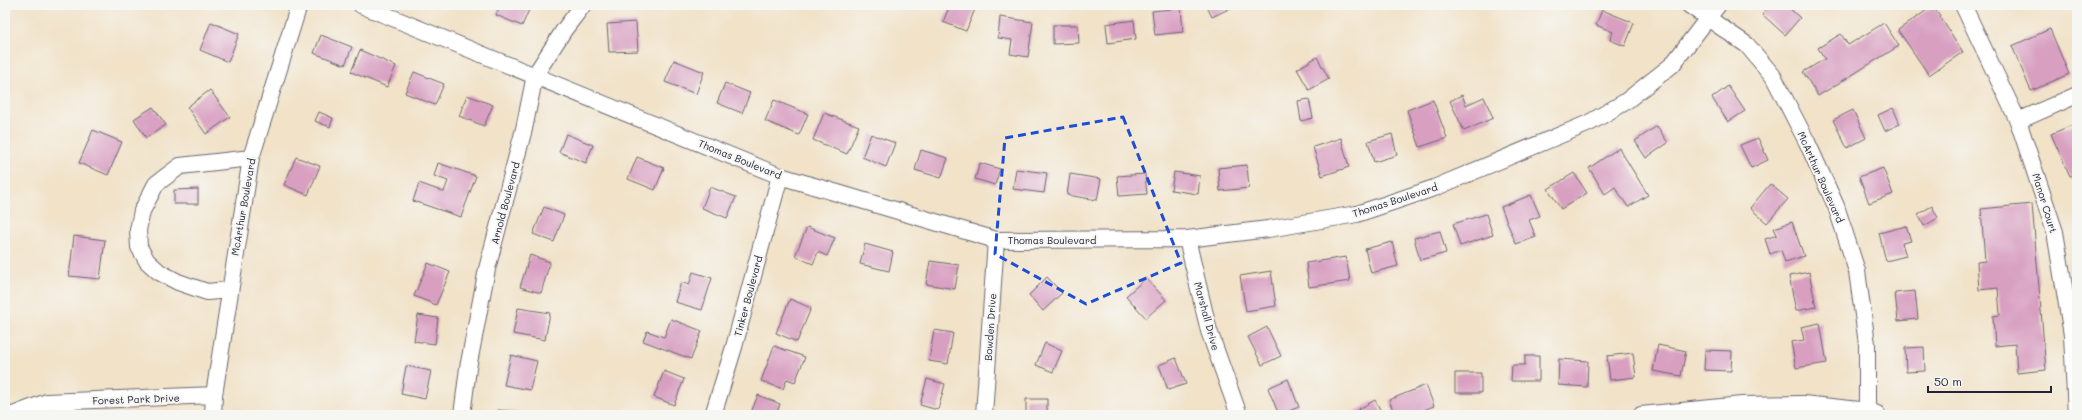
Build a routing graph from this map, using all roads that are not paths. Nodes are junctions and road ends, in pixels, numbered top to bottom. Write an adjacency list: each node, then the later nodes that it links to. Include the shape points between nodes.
1 (299, 5): 10 (street, McArthur Boulevard)
2 (361, 5): 7 (street, Thomas Boulevard)
3 (584, 5): 7 (street, Arnold Boulevard, via 564,30)
4 (1689, 5): 6 (street, McArthur Boulevard)
5 (1963, 5): 9 (street, Manor Court)
6 (1713, 11): 12 (street, Thomas Boulevard, via 1672,64 1625,102 1589,123 1520,153 1434,188 1357,214); 16 (street, McArthur Boulevard, via 1773,76 1836,206 1857,271 1867,344 1867,406)
7 (535, 75): 11 (street, Thomas Boulevard); 19 (street, Arnold Boulevard, via 524,129 487,270 468,368)
8 (2077, 95): 9 (street)
9 (2018, 121): 24 (street, Manor Court, via 2055,232 2072,335)
10 (251, 158): 14 (street, McArthur Boulevard); 14 (street, via 180,166 156,184 142,211 138,230 140,247 147,261 158,272 207,292)
11 (780, 176): 13 (street, Thomas Boulevard); 20 (street, Tinker Boulevard)
12 (1187, 239): 13 (street, Thomas Boulevard); 22 (street, Marshall Drive, via 1209,332)
13 (996, 240): 21 (street, Bowden Drive)
14 (230, 290): 15 (street, McArthur Boulevard)
15 (214, 395): 17 (street, Forest Park Drive, via 47,402); 18 (street, McArthur Boulevard)
16 (1872, 414): 23 (street, via 1803,404 1742,404)
17 (13, 415)
18 (212, 415)
19 (462, 415)
20 (713, 415)
21 (984, 415)
22 (1239, 415)
23 (1641, 415)
24 (2076, 415)

